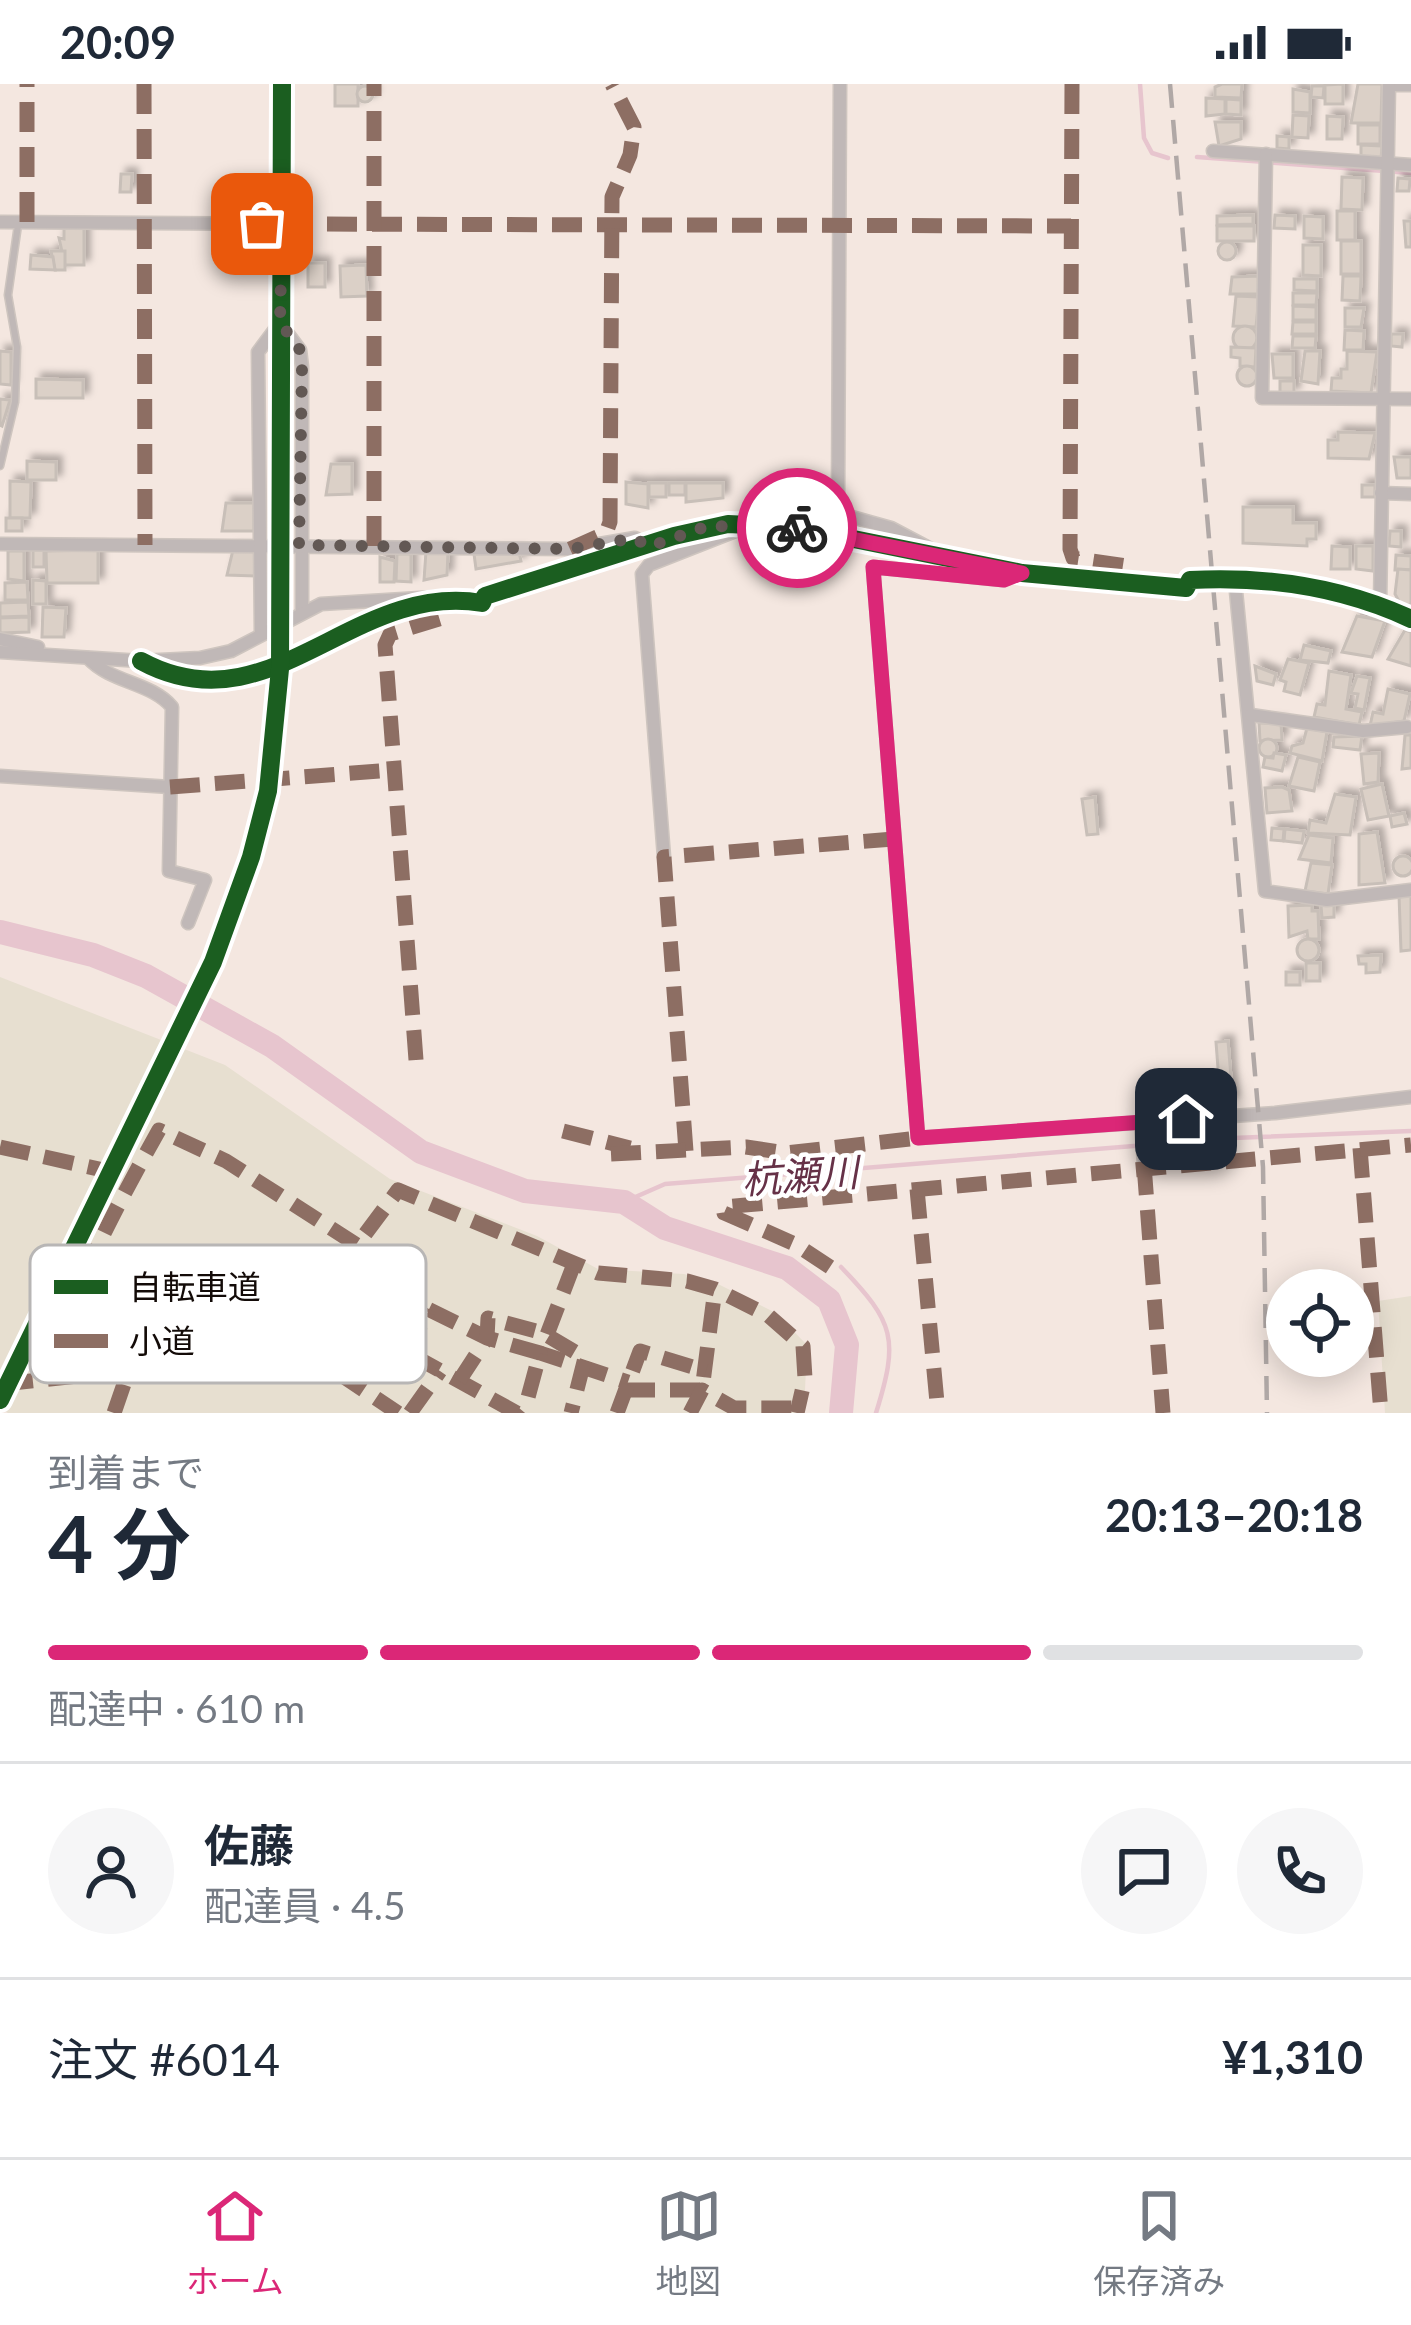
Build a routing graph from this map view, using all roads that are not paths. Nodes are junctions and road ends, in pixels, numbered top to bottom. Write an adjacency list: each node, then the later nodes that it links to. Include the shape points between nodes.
1 (282, 84): 11 (street)
2 (840, 84): 23 (street, via 838,505 842,514 891,528)
3 (1389, 85): 4 (street); 7 (street)
4 (1411, 86)
5 (1213, 151): 6 (street)
6 (1266, 154): 7 (street); 13 (street, via 1262,398)
7 (1387, 164): 8 (street); 13 (street)
8 (1411, 165)
9 (0, 222): 10 (street)
10 (19, 222): 11 (street); 15 (lane, via 8,295 15,402)
11 (282, 224): 12 (street)
12 (280, 322): 20 (street, via 258,352); 21 (street, via 302,368); 36 (street, bridge)
13 (1382, 398): 14 (street); 16 (street)
14 (1411, 399)
15 (0, 466)
16 (1381, 493): 17 (street); 27 (street)
17 (1411, 494)
18 (748, 525): 22 (street, via 708,526); 23 (street, via 794,527); 41 (street, via 643,574)
19 (0, 544): 20 (street)
20 (261, 545): 21 (street); 30 (street)
21 (299, 545): 22 (street, via 570,549 635,538); 28 (street)
22 (648, 547): 26 (street)
23 (946, 560): 24 (street)
24 (1022, 573): 25 (street, via 1186,588 1190,580); 45 (street, via 1004,580 873,567 918,1138)
25 (1235, 581): 27 (street, via 1316,585); 37 (street)
26 (485, 596): 28 (street, via 352,598); 36 (street, via 482,603 358,622)
27 (1380, 604): 29 (street)
28 (302, 612): 30 (street)
29 (1411, 619)
30 (261, 634): 35 (street, via 200,658)
31 (0, 639): 33 (street)
32 (0, 652): 33 (street)
33 (55, 654): 34 (street)
34 (87, 657): 35 (street); 40 (street, via 104,675 172,707)
35 (141, 661): 36 (street, via 223,679)
36 (280, 668): 47 (street, via 268,791 232,917)
37 (1251, 715): 38 (street, via 1363,731); 42 (street, via 1265,891 1327,899)
38 (1410, 724)
39 (0, 776): 40 (street)
40 (170, 787): 43 (street, via 169,871 205,880)
41 (664, 857)
42 (1411, 890)
43 (188, 923)
44 (1411, 1097): 45 (street)
45 (1141, 1125): 46 (street)
46 (1144, 1165)
47 (75, 1245)
48 (30, 1338): 49 (street)
49 (6, 1388)

